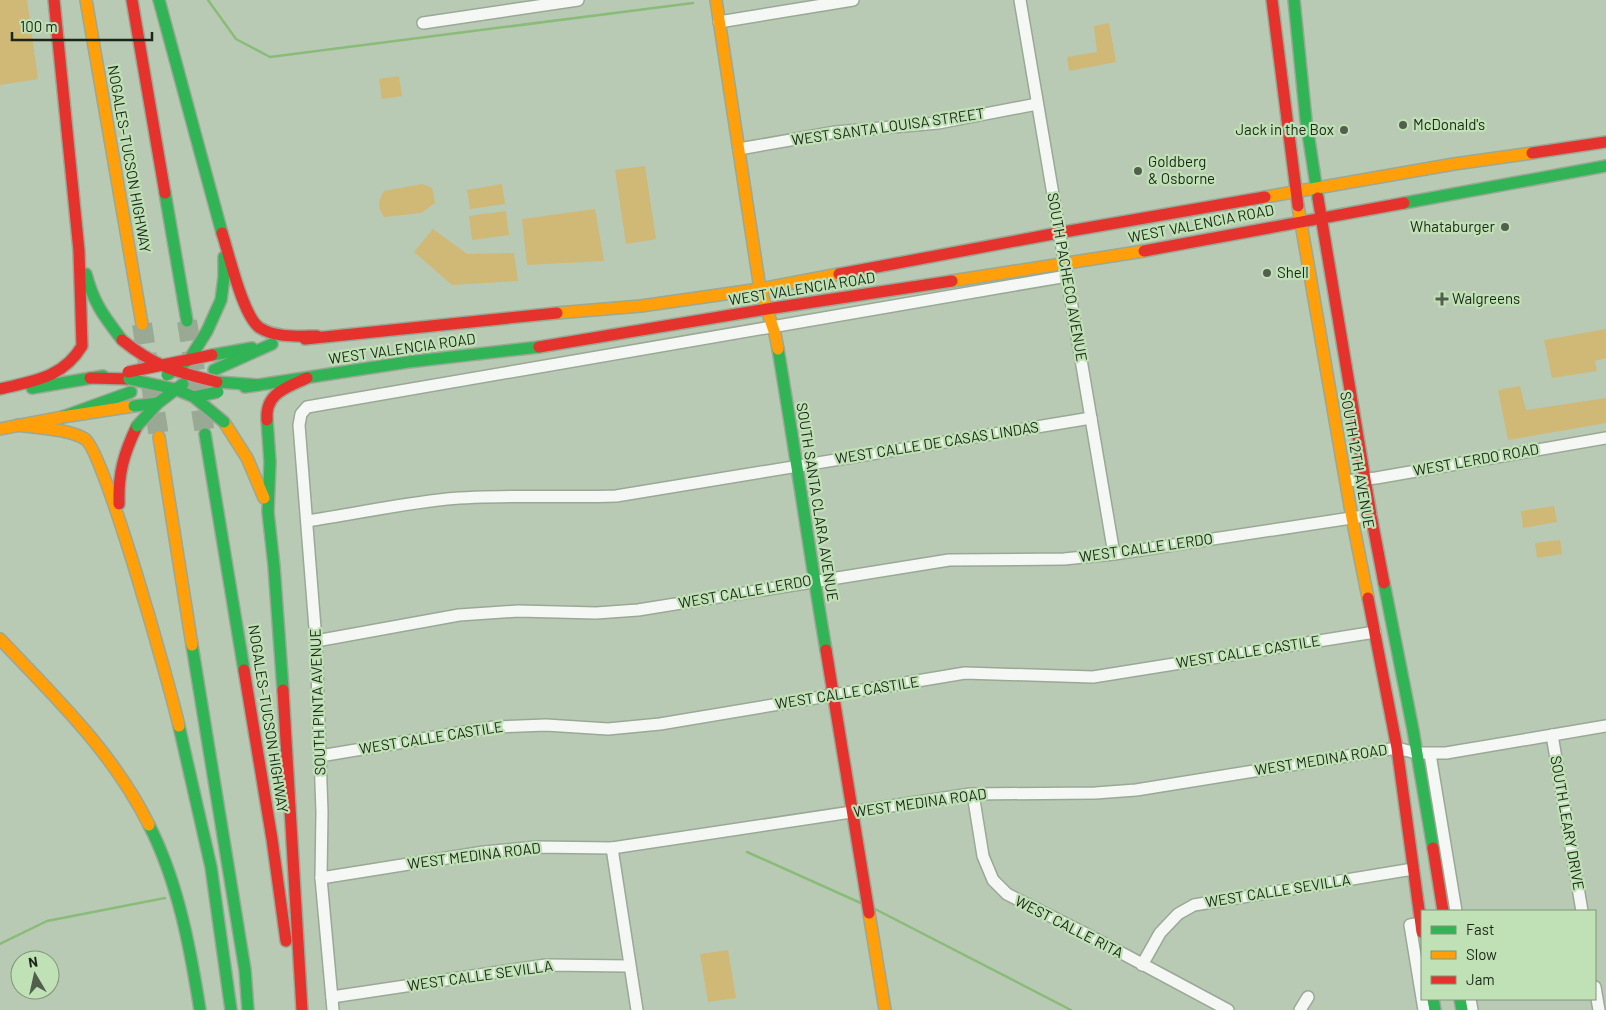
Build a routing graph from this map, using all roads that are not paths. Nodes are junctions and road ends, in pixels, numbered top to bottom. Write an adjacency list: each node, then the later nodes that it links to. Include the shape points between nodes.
1 (54, 0): 24 (main road)
2 (86, 0): 30 (main road, NOGALES–TUCSON HIGHWAY)
3 (132, 0): 29 (main road, NOGALES–TUCSON HIGHWAY)
4 (159, 0): 23 (main road)
5 (578, 0): 12 (street)
6 (716, 0): 11 (main road, SOUTH SANTA CLARA AVENUE)
7 (853, 0): 11 (street)
8 (1020, 0): 13 (street, SOUTH PACHECO AVENUE)
9 (1272, 0): 19 (main road, SOUTH 12TH AVENUE)
10 (1294, 0): 18 (main road, SOUTH 12TH AVENUE, via 1306,120)
11 (720, 22): 15 (main road, SOUTH SANTA CLARA AVENUE)
12 (423, 23)
13 (1037, 104): 15 (street, WEST SANTA LOUISA STREET, via 938,123 836,132); 22 (street, SOUTH PACHECO AVENUE)
14 (1606, 142): 16 (main road, WEST VALENCIA ROAD)
15 (739, 149): 27 (main road, SOUTH SANTA CLARA AVENUE)
16 (1592, 156): 17 (main road, WEST VALENCIA ROAD); 18 (main road, WEST VALENCIA ROAD, via 1454,164); 20 (main road, WEST VALENCIA ROAD)
17 (1606, 166)
18 (1317, 188): 19 (main road, WEST VALENCIA ROAD); 20 (main road, SOUTH 12TH AVENUE)
19 (1295, 192): 21 (main road, SOUTH 12TH AVENUE); 22 (main road, WEST VALENCIA ROAD)
20 (1321, 218): 21 (main road, WEST VALENCIA ROAD); 55 (main road, SOUTH 12TH AVENUE)
21 (1300, 221): 25 (main road, WEST VALENCIA ROAD); 56 (main road, SOUTH 12TH AVENUE)
22 (1058, 233): 25 (street, SOUTH PACHECO AVENUE); 27 (main road, WEST VALENCIA ROAD)
23 (225, 240): 32 (main road, via 244,303 255,324 279,335); 34 (main road, bridge, via 221,300)
24 (79, 251): 35 (main road, bridge, via 100,311 122,340 142,356); 43 (main road, via 82,346 78,356 69,366 53,375)
25 (1064, 263): 26 (street, SOUTH PACHECO AVENUE); 28 (main road, WEST VALENCIA ROAD)
26 (1068, 276): 31 (street, WEST VALENCIA ROAD); 48 (street, SOUTH PACHECO AVENUE)
27 (760, 289): 28 (main road, SOUTH SANTA CLARA AVENUE); 32 (main road, WEST VALENCIA ROAD, via 641,306)
28 (767, 309): 31 (main road, SOUTH SANTA CLARA AVENUE); 39 (main road, WEST VALENCIA ROAD, via 548,346 408,362)
29 (187, 321)
30 (142, 324)
31 (773, 327): 46 (street, WEST VALENCIA ROAD); 54 (main road, SOUTH SANTA CLARA AVENUE)
32 (317, 336): 33 (main road, WEST VALENCIA ROAD)
33 (272, 344): 34 (main road, WEST VALENCIA ROAD, bridge); 38 (main road)
34 (189, 360): 35 (main road, WEST VALENCIA ROAD, bridge); 36 (main road, bridge)
35 (161, 365): 36 (main road, bridge); 37 (main road, WEST VALENCIA ROAD, bridge)
36 (173, 371): 38 (main road, bridge); 40 (main road, bridge)
37 (128, 376): 40 (main road, bridge); 43 (main road)
38 (196, 377): 41 (main road, bridge); 42 (main road, bridge)
39 (307, 378): 41 (main road, WEST VALENCIA ROAD); 57 (main road, via 281,390 266,409 270,462)
40 (156, 384): 42 (main road, bridge); 47 (main road)
41 (217, 387): 44 (main road, bridge)
42 (175, 389): 44 (main road, bridge); 45 (main road, bridge)
43 (0, 391)
44 (194, 397): 45 (main road, bridge); 57 (main road, bridge, via 224,422 245,452 257,475)
45 (158, 402): 47 (main road, bridge); 61 (main road, bridge, via 137,426 124,453 118,482)
46 (316, 404): 60 (street, SOUTH PINTA AVENUE, via 306,407 299,425)
47 (62, 416): 49 (main road)
48 (1091, 418): 54 (street, WEST CALLE DE CASAS LINDAS); 62 (street, SOUTH PACHECO AVENUE)
49 (18, 425): 50 (main road); 61 (main road, via 68,432 86,440 96,453)
50 (0, 429)
51 (206, 434): 94 (main road, NOGALES–TUCSON HIGHWAY, via 272,839)
52 (159, 437): 93 (main road, via 245,970)
53 (1606, 438): 55 (street, WEST LERDO ROAD)
54 (798, 465): 60 (street, WEST CALLE DE CASAS LINDAS, via 616,496 500,496 446,500); 63 (main road, SOUTH SANTA CLARA AVENUE)
55 (1366, 479): 56 (street, WEST LERDO ROAD); 58 (main road, SOUTH 12TH AVENUE)
56 (1346, 481): 59 (main road, SOUTH 12TH AVENUE)
57 (268, 512): 95 (main road, via 287,749)
58 (1371, 515): 59 (street, WEST CALLE LERDO); 71 (main road, SOUTH 12TH AVENUE)
59 (1352, 518): 62 (street, WEST CALLE LERDO); 64 (main road, SOUTH 12TH AVENUE)
60 (307, 521): 66 (street, SOUTH PINTA AVENUE)
61 (120, 523): 92 (main road, via 170,687 211,867)
62 (1114, 554): 63 (street, WEST CALLE LERDO, via 1064,560 949,560)
63 (815, 580): 66 (street, WEST CALLE LERDO, via 638,610 596,614 518,611 459,615); 67 (main road, SOUTH SANTA CLARA AVENUE)
64 (1375, 632): 67 (street, WEST CALLE CASTILE, via 1092,677 965,673); 70 (main road, SOUTH 12TH AVENUE)
65 (0, 639): 91 (main road, via 86,732 138,802 173,881)
66 (316, 641): 73 (street, SOUTH PINTA AVENUE)
67 (833, 694): 73 (street, WEST CALLE CASTILE, via 660,724 608,729 546,725 494,727); 75 (main road, SOUTH SANTA CLARA AVENUE)
68 (1606, 726): 69 (street, WEST MEDINA ROAD)
69 (1552, 735): 72 (street, WEST MEDINA ROAD); 81 (street, SOUTH LEARY DRIVE)
70 (1397, 748): 71 (street, WEST MEDINA ROAD); 74 (street, WEST MEDINA ROAD, via 1136,790); 77 (main road, SOUTH 12TH AVENUE)
71 (1416, 753): 72 (street, WEST MEDINA ROAD); 79 (main road, SOUTH 12TH AVENUE)
72 (1430, 754): 80 (street)
73 (320, 756): 78 (street, SOUTH PINTA AVENUE)
74 (973, 794): 75 (street, WEST MEDINA ROAD); 84 (street, WEST CALLE RITA, via 983,856 993,880 1006,894)
75 (852, 812): 76 (street, WEST MEDINA ROAD); 98 (main road, SOUTH SANTA CLARA AVENUE)
76 (612, 848): 78 (street, WEST MEDINA ROAD, via 536,847 484,852); 85 (street)
77 (1413, 870): 82 (main road, SOUTH 12TH AVENUE); 84 (street, WEST CALLE SEVILLA, via 1194,905 1178,914 1160,933)
78 (321, 878): 88 (street, SOUTH PINTA AVENUE)
79 (1442, 910)
80 (1456, 910)
81 (1582, 910)
82 (1421, 921)
83 (1421, 927): 86 (street, SOUTH 12TH AVENUE, via 1410,925)
84 (1142, 965): 99 (street, WEST CALLE RITA)
85 (630, 966): 88 (street, WEST CALLE SEVILLA, via 546,965); 97 (street)
86 (1421, 992)
87 (1596, 993): 101 (street)
88 (332, 997): 96 (street, SOUTH PINTA AVENUE)
89 (1308, 997): 100 (street)
90 (1606, 1009): 101 (street)
91 (200, 1010)
92 (231, 1010)
93 (248, 1010)
94 (294, 1010)
95 (302, 1010)
96 (333, 1010)
97 (637, 1010)
98 (885, 1010)
99 (1228, 1010)
100 (1300, 1010)
101 (1599, 1010)

